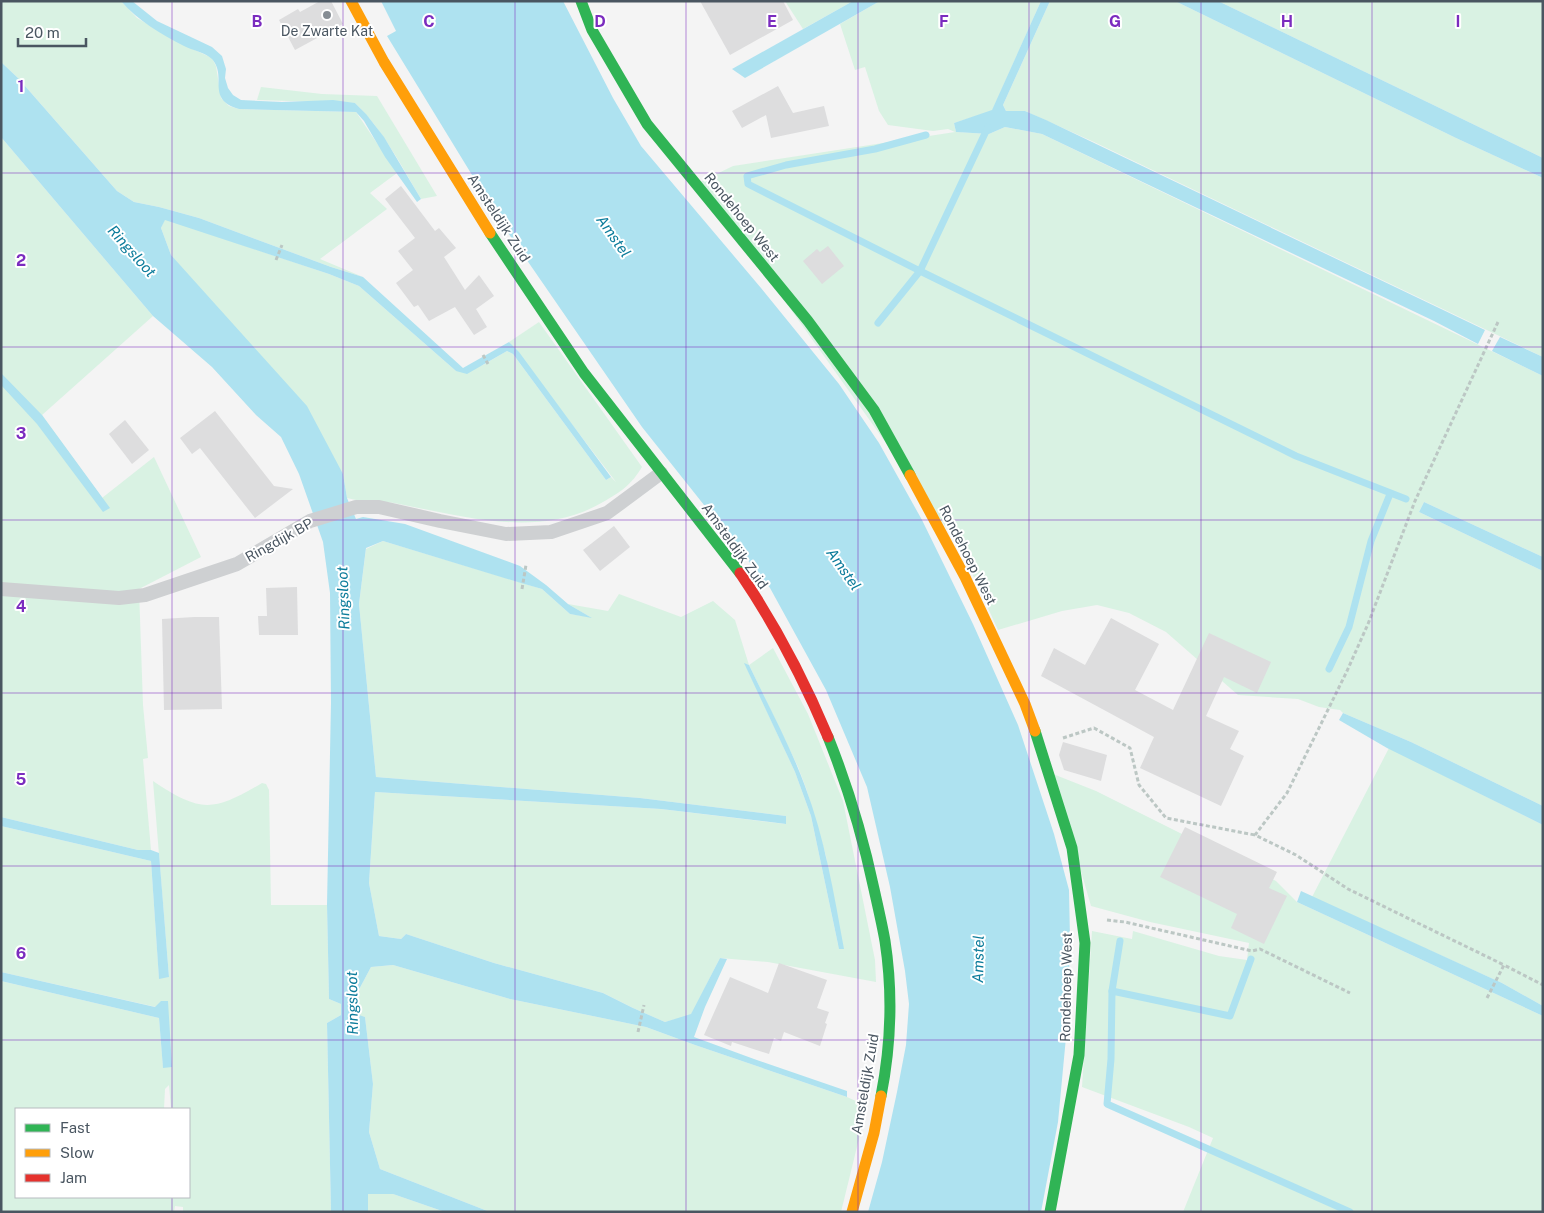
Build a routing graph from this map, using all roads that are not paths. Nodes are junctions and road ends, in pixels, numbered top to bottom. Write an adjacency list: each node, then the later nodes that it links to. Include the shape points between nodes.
1 (351, 1): 3 (street, Amsteldijk Zuid, via 384,62 488,231 584,373)
2 (580, 1): 6 (street, Rondehoep West, via 592,30 647,124 808,321 874,410 964,577 1040,745 1072,848 1085,943 1079,1055)
3 (661, 473): 4 (lane, Ringdijk BP, via 607,513 551,532 506,534 379,507 356,507 310,521 237,564 145,595 119,598); 5 (street, Amsteldijk Zuid, via 741,575 780,639 818,712 858,822 886,941 890,1030 874,1133)
4 (1, 589)
5 (852, 1212)
6 (1050, 1212)

